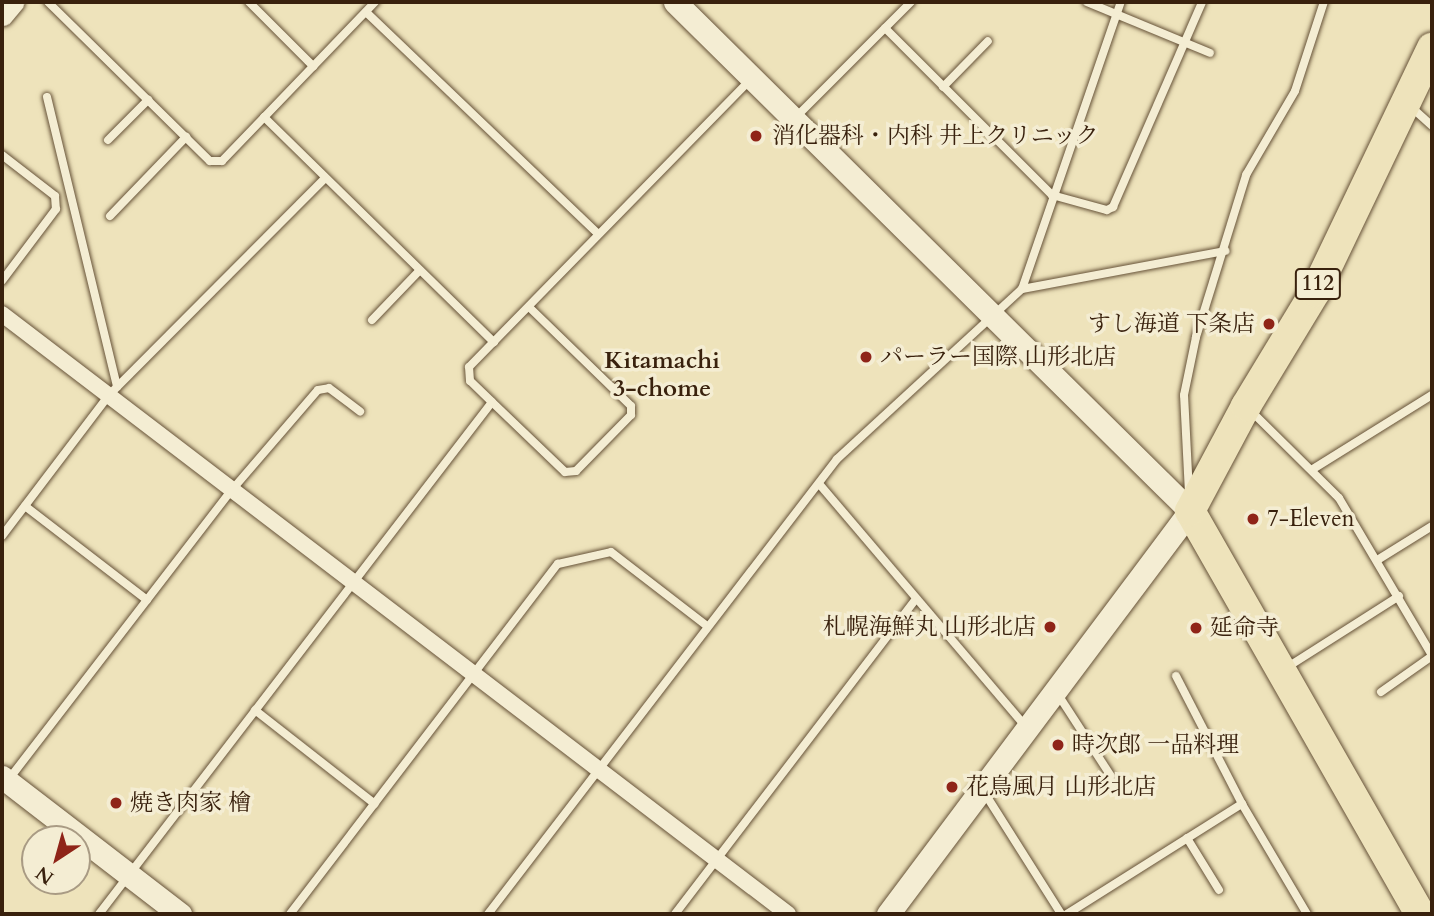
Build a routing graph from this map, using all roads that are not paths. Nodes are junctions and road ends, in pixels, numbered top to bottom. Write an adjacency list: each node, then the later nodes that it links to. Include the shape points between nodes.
1 (12, 2): 12 (street)
2 (48, 2): 23 (lane)
3 (249, 2): 19 (lane)
4 (375, 2): 11 (lane)
5 (675, 2): 20 (street)
6 (911, 2): 14 (lane)
7 (1087, 2): 13 (lane)
8 (1121, 2): 13 (lane)
9 (1202, 2): 16 (lane)
10 (1324, 2): 35 (lane, via 1295,91 1246,175)
11 (366, 12): 19 (lane); 34 (lane)
12 (2, 13)
13 (1115, 15): 16 (lane); 32 (lane)
14 (885, 28): 21 (lane); 26 (lane)
15 (988, 41): 21 (lane)
16 (1185, 42): 18 (lane); 32 (lane, via 1113,207 1107,210)
17 (1432, 48): 24 (highway, 112)
18 (1210, 53)
19 (313, 66): 25 (lane)
20 (752, 78): 26 (street); 34 (lane)
21 (943, 87): 32 (lane)
22 (47, 97): 44 (lane)
23 (148, 100): 28 (lane); 29 (lane)
24 (1408, 104): 27 (lane); 47 (highway, 112, via 1315,292)
25 (264, 117): 28 (lane, via 222,161 210,161); 31 (lane)
26 (795, 118): 41 (street)
27 (1432, 126)
28 (186, 137): 33 (lane)
29 (108, 140)
30 (2, 155): 37 (lane, via 55,196 56,209)
31 (325, 178): 36 (lane); 44 (lane)
32 (1052, 195): 38 (lane)
33 (110, 216)
34 (598, 234): 39 (lane)
35 (1225, 251): 38 (lane); 53 (lane, via 1196,337 1184,395 1183,440)
36 (420, 270): 42 (lane); 43 (lane)
37 (2, 281)
38 (1022, 289): 41 (lane)
39 (529, 307): 43 (lane); 46 (lane, via 631,406 631,415 576,471 565,472)
40 (2, 314): 44 (street)
41 (997, 317): 50 (lane, via 836,460); 53 (street)
42 (372, 320)
43 (494, 342): 46 (lane, via 469,367 470,381)
44 (113, 391): 51 (street); 52 (lane)
45 (1432, 395): 49 (lane)
46 (492, 402): 57 (lane)
47 (1246, 405): 49 (lane); 53 (highway, 112)
48 (360, 411): 51 (lane, via 329,388 318,390)
49 (1313, 469): 56 (lane, via 1339,498)
50 (820, 485): 59 (lane); 61 (lane)
51 (231, 491): 57 (street); 60 (lane)
52 (25, 506): 55 (lane); 60 (lane)
53 (1191, 511): 63 (highway); 67 (street)
54 (1432, 526): 56 (lane)
55 (2, 536)
56 (1378, 559): 58 (lane)
57 (353, 583): 64 (street); 68 (lane)
58 (1399, 596): 62 (lane); 63 (lane)
59 (916, 599): 69 (lane); 77 (lane)
60 (147, 600): 72 (lane)
61 (707, 626): 64 (lane, via 611,552 558,564); 70 (lane)
62 (1432, 656): 66 (lane)
63 (1282, 671): 91 (highway)
64 (474, 676): 70 (street); 74 (lane)
65 (1176, 676): 75 (lane)
66 (1381, 692)
67 (1057, 693): 69 (street); 71 (lane)
68 (255, 710): 74 (lane); 78 (lane)
69 (1029, 730): 73 (street)
70 (597, 772): 77 (street); 84 (lane)
71 (1111, 776)
72 (5, 779): 78 (street)
73 (984, 792): 87 (street); 88 (lane)
74 (374, 804): 83 (lane)
75 (1242, 804): 76 (lane); 90 (lane)
76 (1187, 838): 79 (lane); 89 (lane)
77 (715, 861): 85 (lane); 86 (street)
78 (129, 875): 81 (lane); 82 (street)
79 (1219, 890)
80 (1432, 910): 91 (lane)
81 (99, 914)
82 (180, 914)
83 (290, 914)
84 (488, 914)
85 (675, 914)
86 (788, 914)
87 (888, 914)
88 (1061, 914)
89 (1067, 914)
90 (1307, 914)
91 (1422, 914)

